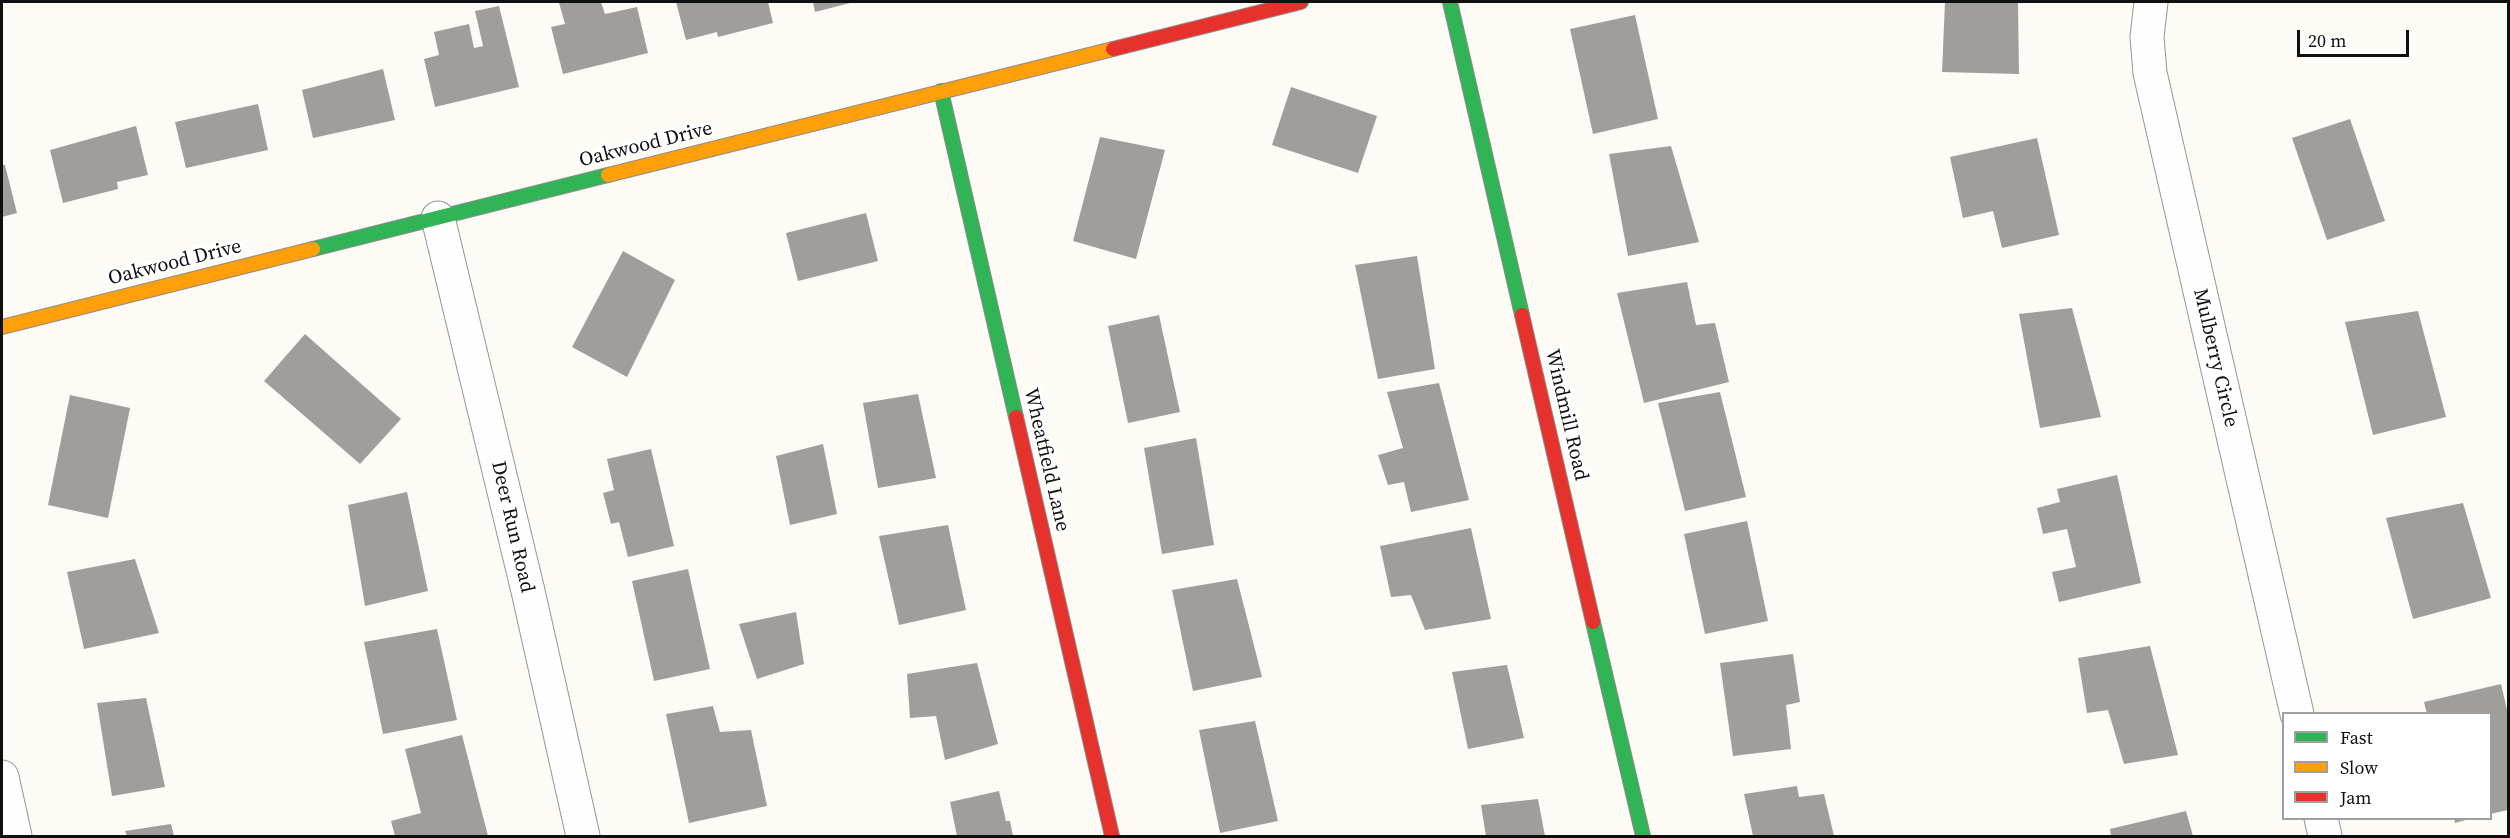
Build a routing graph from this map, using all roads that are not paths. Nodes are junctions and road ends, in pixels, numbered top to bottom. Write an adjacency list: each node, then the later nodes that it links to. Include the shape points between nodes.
1 (1301, 2): 4 (street, Oakwood Drive)
2 (1450, 2): 13 (street, Windmill Road)
3 (2151, 2): 7 (street, Mulberry Circle, via 2147,37 2150,74)
4 (941, 91): 5 (street, Oakwood Drive); 12 (street, Wheatfield Lane)
5 (438, 218): 6 (street, Oakwood Drive); 11 (street, Deer Run Road)
6 (2, 327)
7 (2296, 712)
8 (2, 777): 10 (street)
9 (2320, 820): 14 (street)
10 (15, 837)
11 (583, 837)
12 (1112, 837)
13 (1643, 837)
14 (2325, 837)

